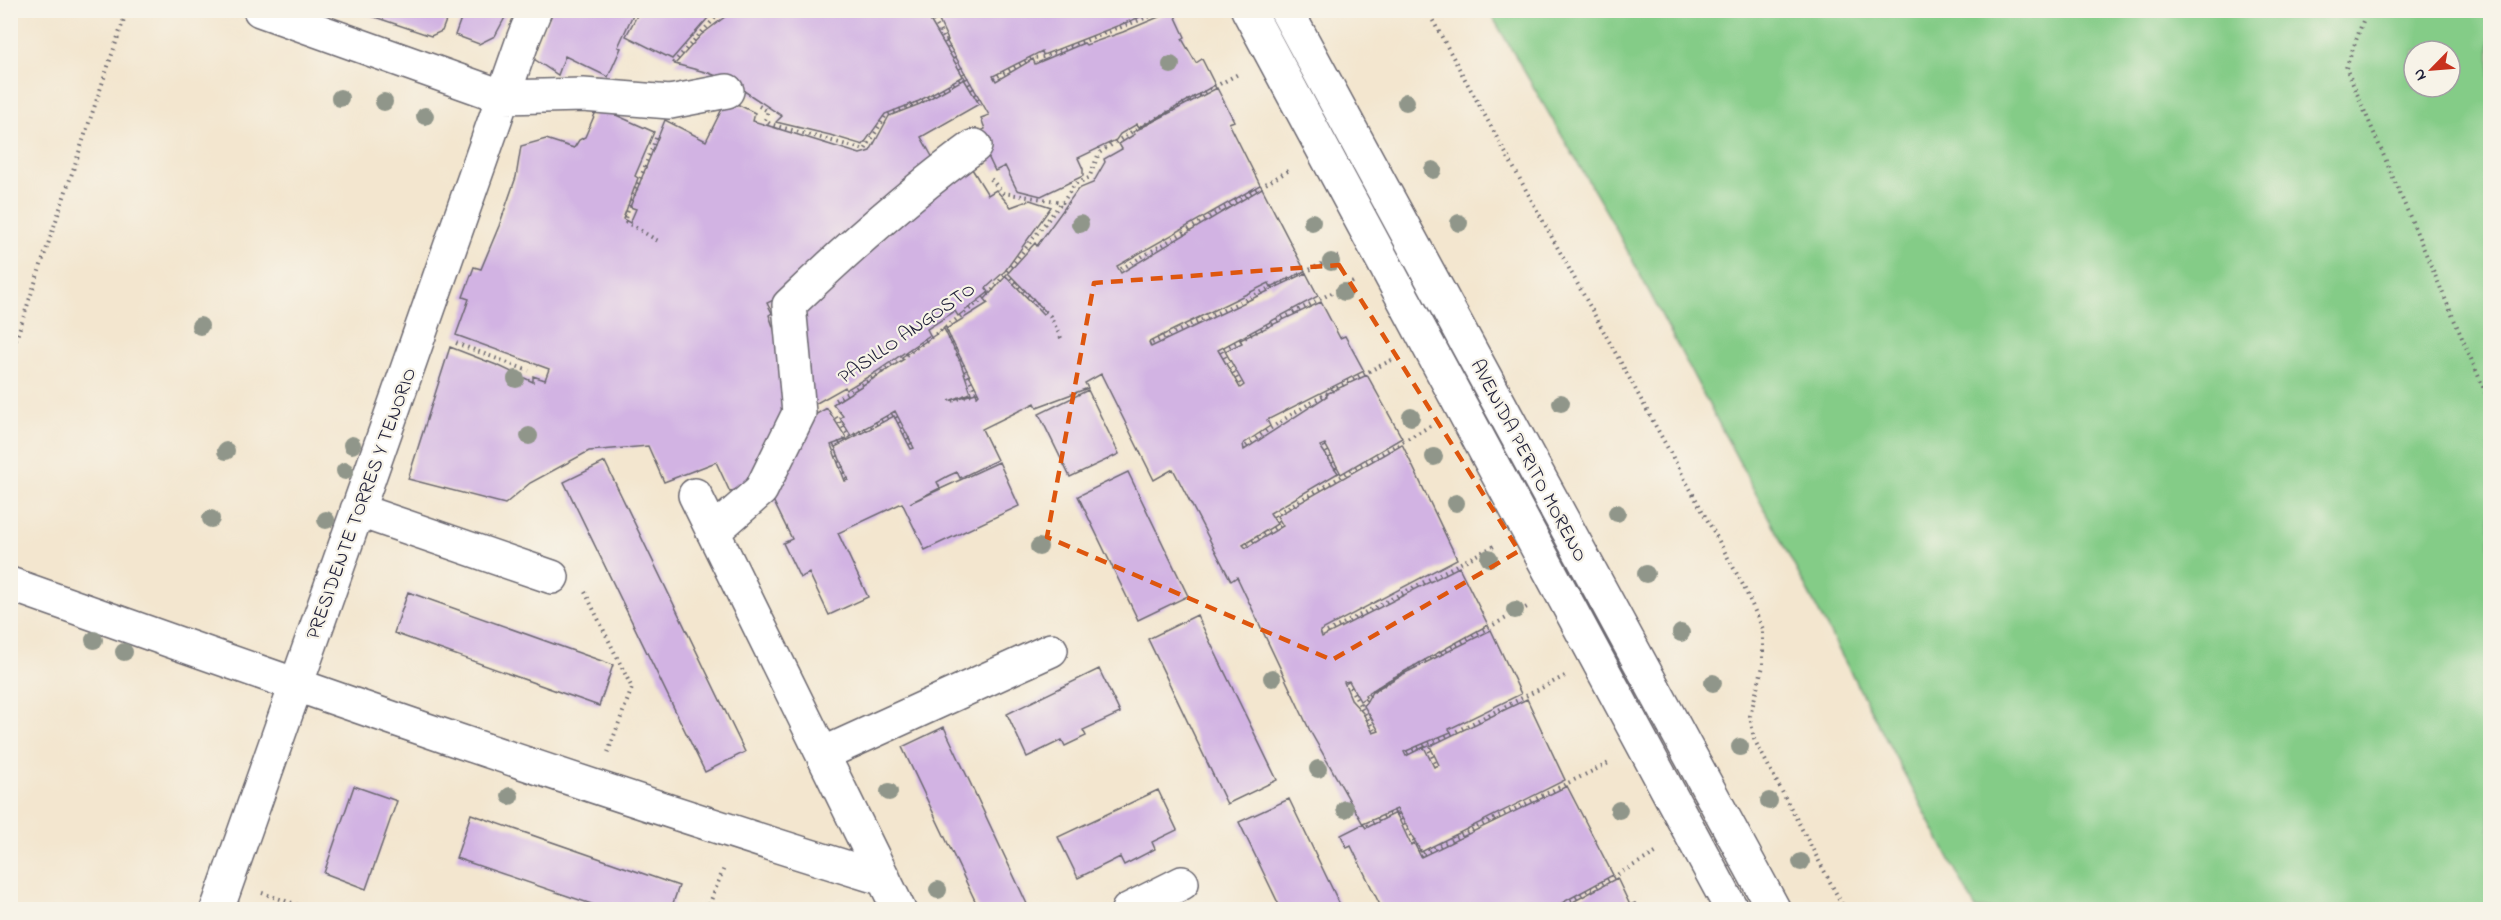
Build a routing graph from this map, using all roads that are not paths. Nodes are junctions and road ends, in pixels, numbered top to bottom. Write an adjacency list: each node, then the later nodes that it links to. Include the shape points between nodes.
1 (260, 10): 6 (street)
2 (536, 10): 6 (street, PRESIDENTE TORRES Y TENORIO)
3 (1248, 10): 21 (street, AVENIDA PERITO MORENO)
4 (1286, 10): 22 (street, AVENIDA PERITO MORENO)
5 (727, 91): 6 (street, via 666,101 583,95)
6 (504, 97): 9 (street, PRESIDENTE TORRES Y TENORIO)
7 (975, 146): 10 (street, via 905,198 789,305 814,408 761,490)
8 (695, 495): 10 (street)
9 (357, 510): 11 (street); 14 (street, PRESIDENTE TORRES Y TENORIO)
10 (713, 532): 15 (street)
11 (552, 577)
12 (10, 584): 14 (street)
13 (1051, 650): 15 (street)
14 (295, 685): 16 (street); 18 (street, PRESIDENTE TORRES Y TENORIO)
15 (823, 754): 16 (street)
16 (884, 879): 19 (street)
17 (1182, 883): 20 (street)
18 (222, 896)
19 (899, 909)
20 (1128, 909)
21 (1732, 909)
22 (1774, 909)

